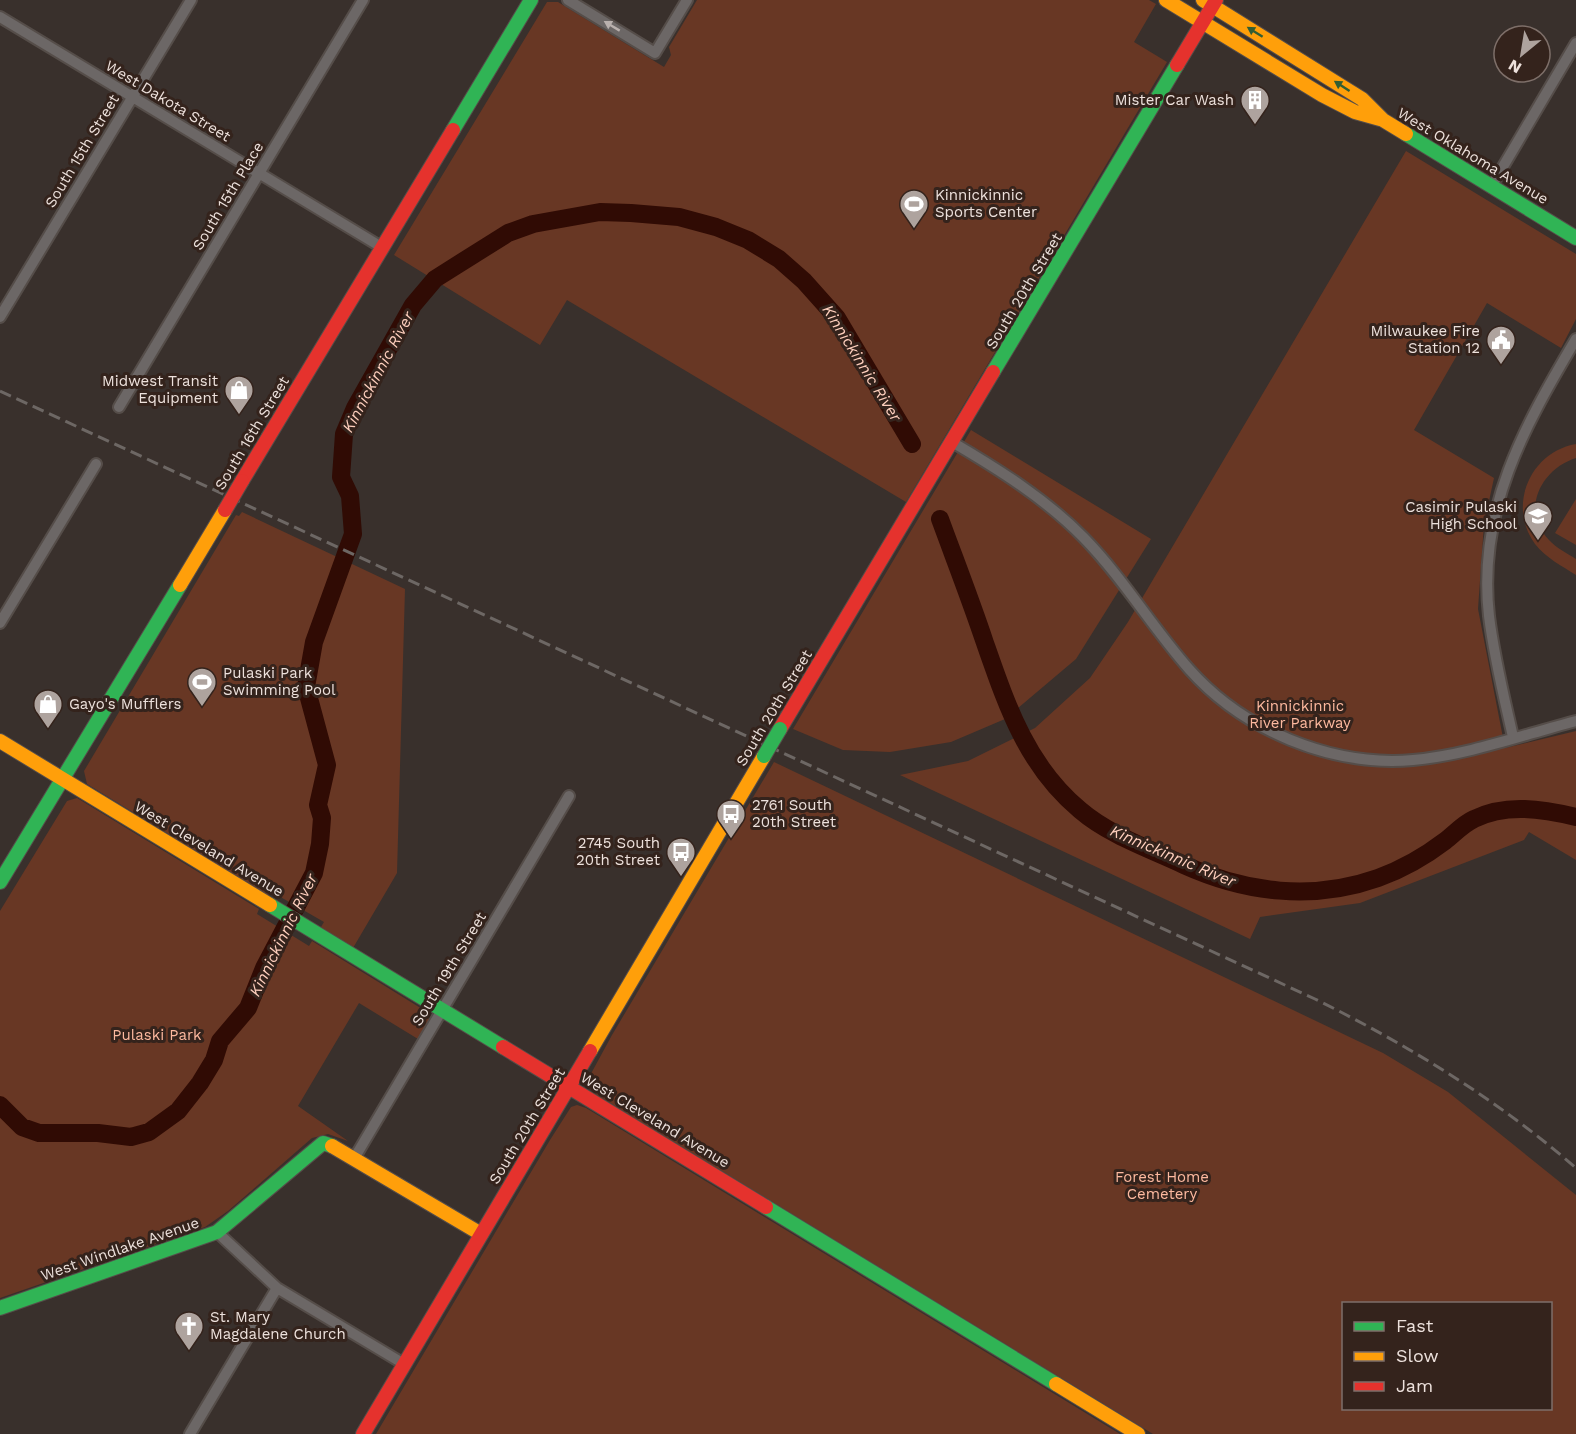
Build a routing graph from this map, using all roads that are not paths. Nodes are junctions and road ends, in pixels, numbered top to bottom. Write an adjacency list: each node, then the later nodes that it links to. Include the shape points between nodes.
1 (190, 0): 13 (street, South 15th Street)
2 (363, 0): 15 (street, South 15th Place)
3 (531, 0): 18 (street, South 16th Street)
4 (568, 0): 5 (street, one-way to 4, via 655,53)
5 (687, 0)
6 (1166, 0): 9 (street, West Oklahoma Avenue)
7 (1211, 2): 9 (street, South 20th Street); 11 (street, West Oklahoma Avenue, one-way to 7)
8 (0, 17): 13 (street, West Dakota Street)
9 (1203, 22): 12 (street, West Oklahoma Avenue); 22 (street, South 20th Street)
10 (1576, 43): 16 (street)
11 (1297, 57): 12 (street); 14 (street, West Oklahoma Avenue, one-way to 11, via 1362,99)
12 (1287, 74): 14 (street, West Oklahoma Avenue, via 1355,112)
13 (132, 97): 15 (street, West Dakota Street); 19 (street, South 15th Street)
14 (1383, 120): 16 (street, West Oklahoma Avenue)
15 (258, 174): 18 (street, West Dakota Street); 21 (street, South 15th Place)
16 (1491, 187): 17 (street, West Oklahoma Avenue)
17 (1576, 238)
18 (383, 248): 28 (street, South 16th Street, bridge)
19 (0, 317)
20 (1576, 339): 26 (street, via 1522,435 1495,512 1488,568 1489,615)
21 (119, 407)
22 (952, 442): 26 (street, via 1036,496 1075,530 1133,595 1189,669 1262,726 1312,748 1369,759 1411,760 1455,754); 32 (street, South 20th Street, bridge)
23 (96, 464): 24 (street)
24 (0, 623)
25 (1576, 721): 26 (street)
26 (1513, 737)
27 (0, 741): 28 (street, West Cleveland Avenue)
28 (62, 779): 30 (street, South 16th Street); 31 (street, West Cleveland Avenue)
29 (569, 796): 31 (street, South 19th Street)
30 (0, 882)
31 (442, 1010): 32 (street, West Cleveland Avenue); 33 (street, South 19th Street)
32 (570, 1088): 35 (street, South 20th Street); 41 (street, West Cleveland Avenue)
33 (355, 1157): 34 (street, West Windlake Avenue, via 332,1144 317,1145); 35 (street, West Windlake Avenue)
34 (217, 1232): 36 (street); 37 (street, West Windlake Avenue)
35 (481, 1234): 38 (street, South 20th Street)
36 (278, 1288): 38 (street); 39 (street)
37 (0, 1308)
38 (404, 1364): 40 (street, South 20th Street)
39 (189, 1434)
40 (363, 1434)
41 (1138, 1434)

